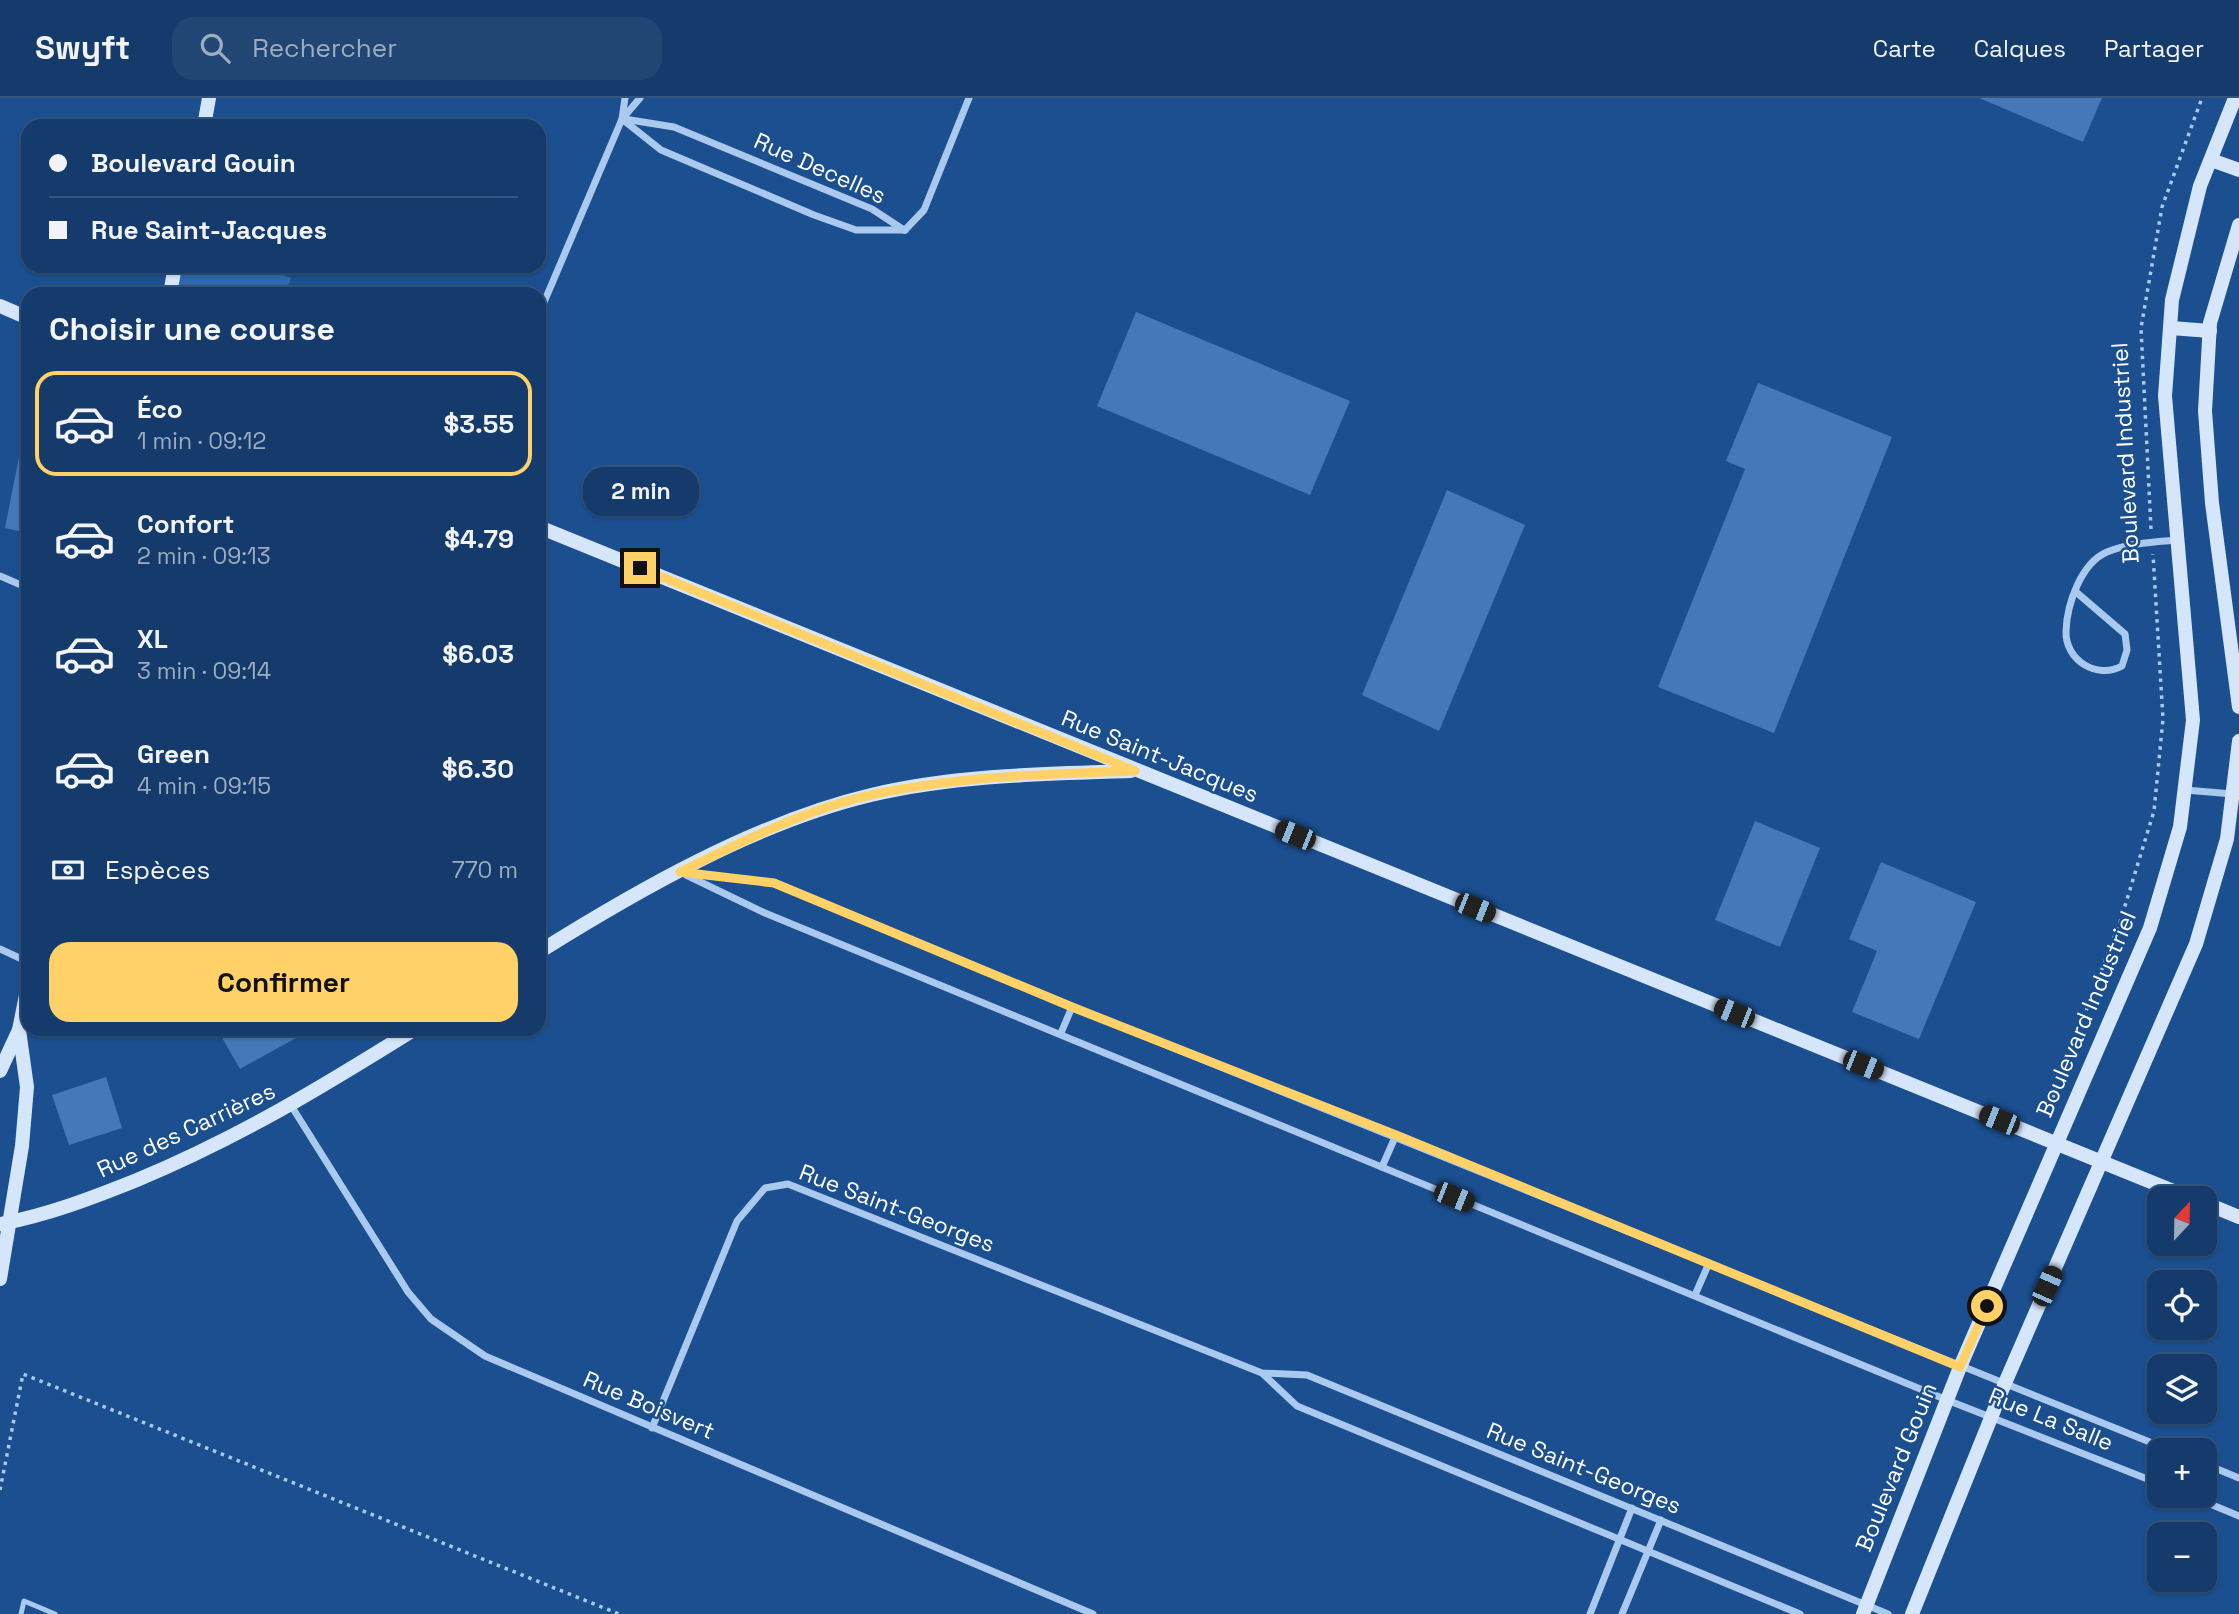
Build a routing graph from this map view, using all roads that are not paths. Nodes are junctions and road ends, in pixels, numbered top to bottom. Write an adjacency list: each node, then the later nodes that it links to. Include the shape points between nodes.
1 (209, 98): 6 (street)
2 (625, 98): 7 (street)
3 (640, 98): 7 (street)
4 (969, 98): 11 (street, via 924,210)
5 (2235, 98): 8 (street, Boulevard Industriel)
6 (205, 119)
7 (622, 119): 11 (street, Rue Decelles, via 674,127 872,209); 11 (street, Rue Decelles, via 661,150 814,215 856,230); 12 (street)
8 (2211, 159): 9 (street); 15 (street, Boulevard Industriel, via 2172,300)
9 (2239, 170)
10 (2239, 225): 16 (street)
11 (905, 230)
12 (546, 298)
13 (0, 306): 14 (street)
14 (21, 315)
15 (2171, 328): 16 (street); 18 (street, Boulevard Industriel, via 2165,396)
16 (2210, 331): 22 (street, via 2205,411 2212,503)
17 (546, 530): 24 (street, Rue Saint-Jacques)
18 (2177, 540): 21 (street, via 2106,552 2088,566); 25 (street, Boulevard Industriel, via 2193,720)
19 (0, 576): 20 (street)
20 (21, 585)
21 (2076, 592): 21 (street, via 2066,632 2073,657 2092,670 2123,666 2125,634)
22 (2239, 707)
23 (2239, 741): 26 (street)
24 (1135, 771): 27 (street, via 996,775 871,795 803,816); 39 (street, Rue Saint-Jacques)
25 (2184, 790): 26 (street); 39 (street, Boulevard Industriel, via 2180,827 2150,928)
26 (2236, 794): 40 (street, via 2196,944)
27 (680, 872): 28 (street); 31 (street, Rue La Salle, via 774,883); 34 (street, Rue La Salle, via 765,913)
28 (546, 947)
29 (0, 949): 30 (street)
30 (21, 959)
31 (1072, 1007): 34 (street); 38 (street, Rue La Salle)
32 (21, 1020): 33 (street)
33 (19, 1030): 36 (street); 45 (street, via 27,1087 22,1146)
34 (1061, 1033): 41 (street, Rue La Salle)
35 (404, 1036): 37 (street, Rue des Carrières)
36 (0, 1071)
37 (292, 1107): 45 (street, Rue des Carrières, via 205,1152 71,1207); 54 (street, Rue Boisvert, via 408,1292 431,1319 485,1356)
38 (1396, 1135): 41 (street); 46 (street, Rue La Salle)
39 (2056, 1143): 40 (street, Rue Saint-Jacques); 49 (street, Boulevard Gouin)
40 (2102, 1162): 42 (street, Rue Saint-Jacques); 51 (street)
41 (1382, 1167): 48 (street, Rue La Salle)
42 (2161, 1186)
43 (2217, 1208): 44 (street)
44 (2239, 1217)
45 (5, 1224): 47 (street)
46 (1709, 1263): 48 (street); 49 (street, Rue La Salle)
47 (0, 1279)
48 (1695, 1295): 52 (street, Rue La Salle)
49 (1960, 1367): 51 (street, Rue La Salle); 52 (street, Boulevard Gouin)
50 (1262, 1373): 54 (street, Rue Saint-Georges, via 788,1184 765,1188 737,1221); 60 (street, Rue Saint-Georges, via 1307,1375); 63 (street, Rue Saint-Georges, via 1297,1406)
51 (2005, 1383): 53 (street); 55 (street, Rue La Salle)
52 (1947, 1400): 53 (street, Rue La Salle); 65 (street, Boulevard Gouin)
53 (1992, 1416): 58 (street, Rue La Salle); 73 (street)
54 (652, 1428): 68 (street, Rue Boisvert)
55 (2147, 1441)
56 (2217, 1469): 57 (street)
57 (2239, 1478)
58 (2147, 1479)
59 (2217, 1507): 61 (street)
60 (1632, 1508): 62 (street, Rue Saint-Georges); 63 (street)
61 (2239, 1516)
62 (1661, 1520): 64 (street); 65 (street, Rue Saint-Georges)
63 (1618, 1540): 64 (street, Rue Saint-Georges); 69 (street)
64 (1647, 1553): 70 (street); 71 (street, Rue Saint-Georges)
65 (1864, 1609): 72 (street, Rue Saint-Georges)
66 (21, 1614): 67 (lane, via 24,1601)
67 (55, 1614)
68 (1093, 1614)
69 (1590, 1614)
70 (1622, 1614)
71 (1800, 1614)
72 (1888, 1614)
73 (1912, 1614)

